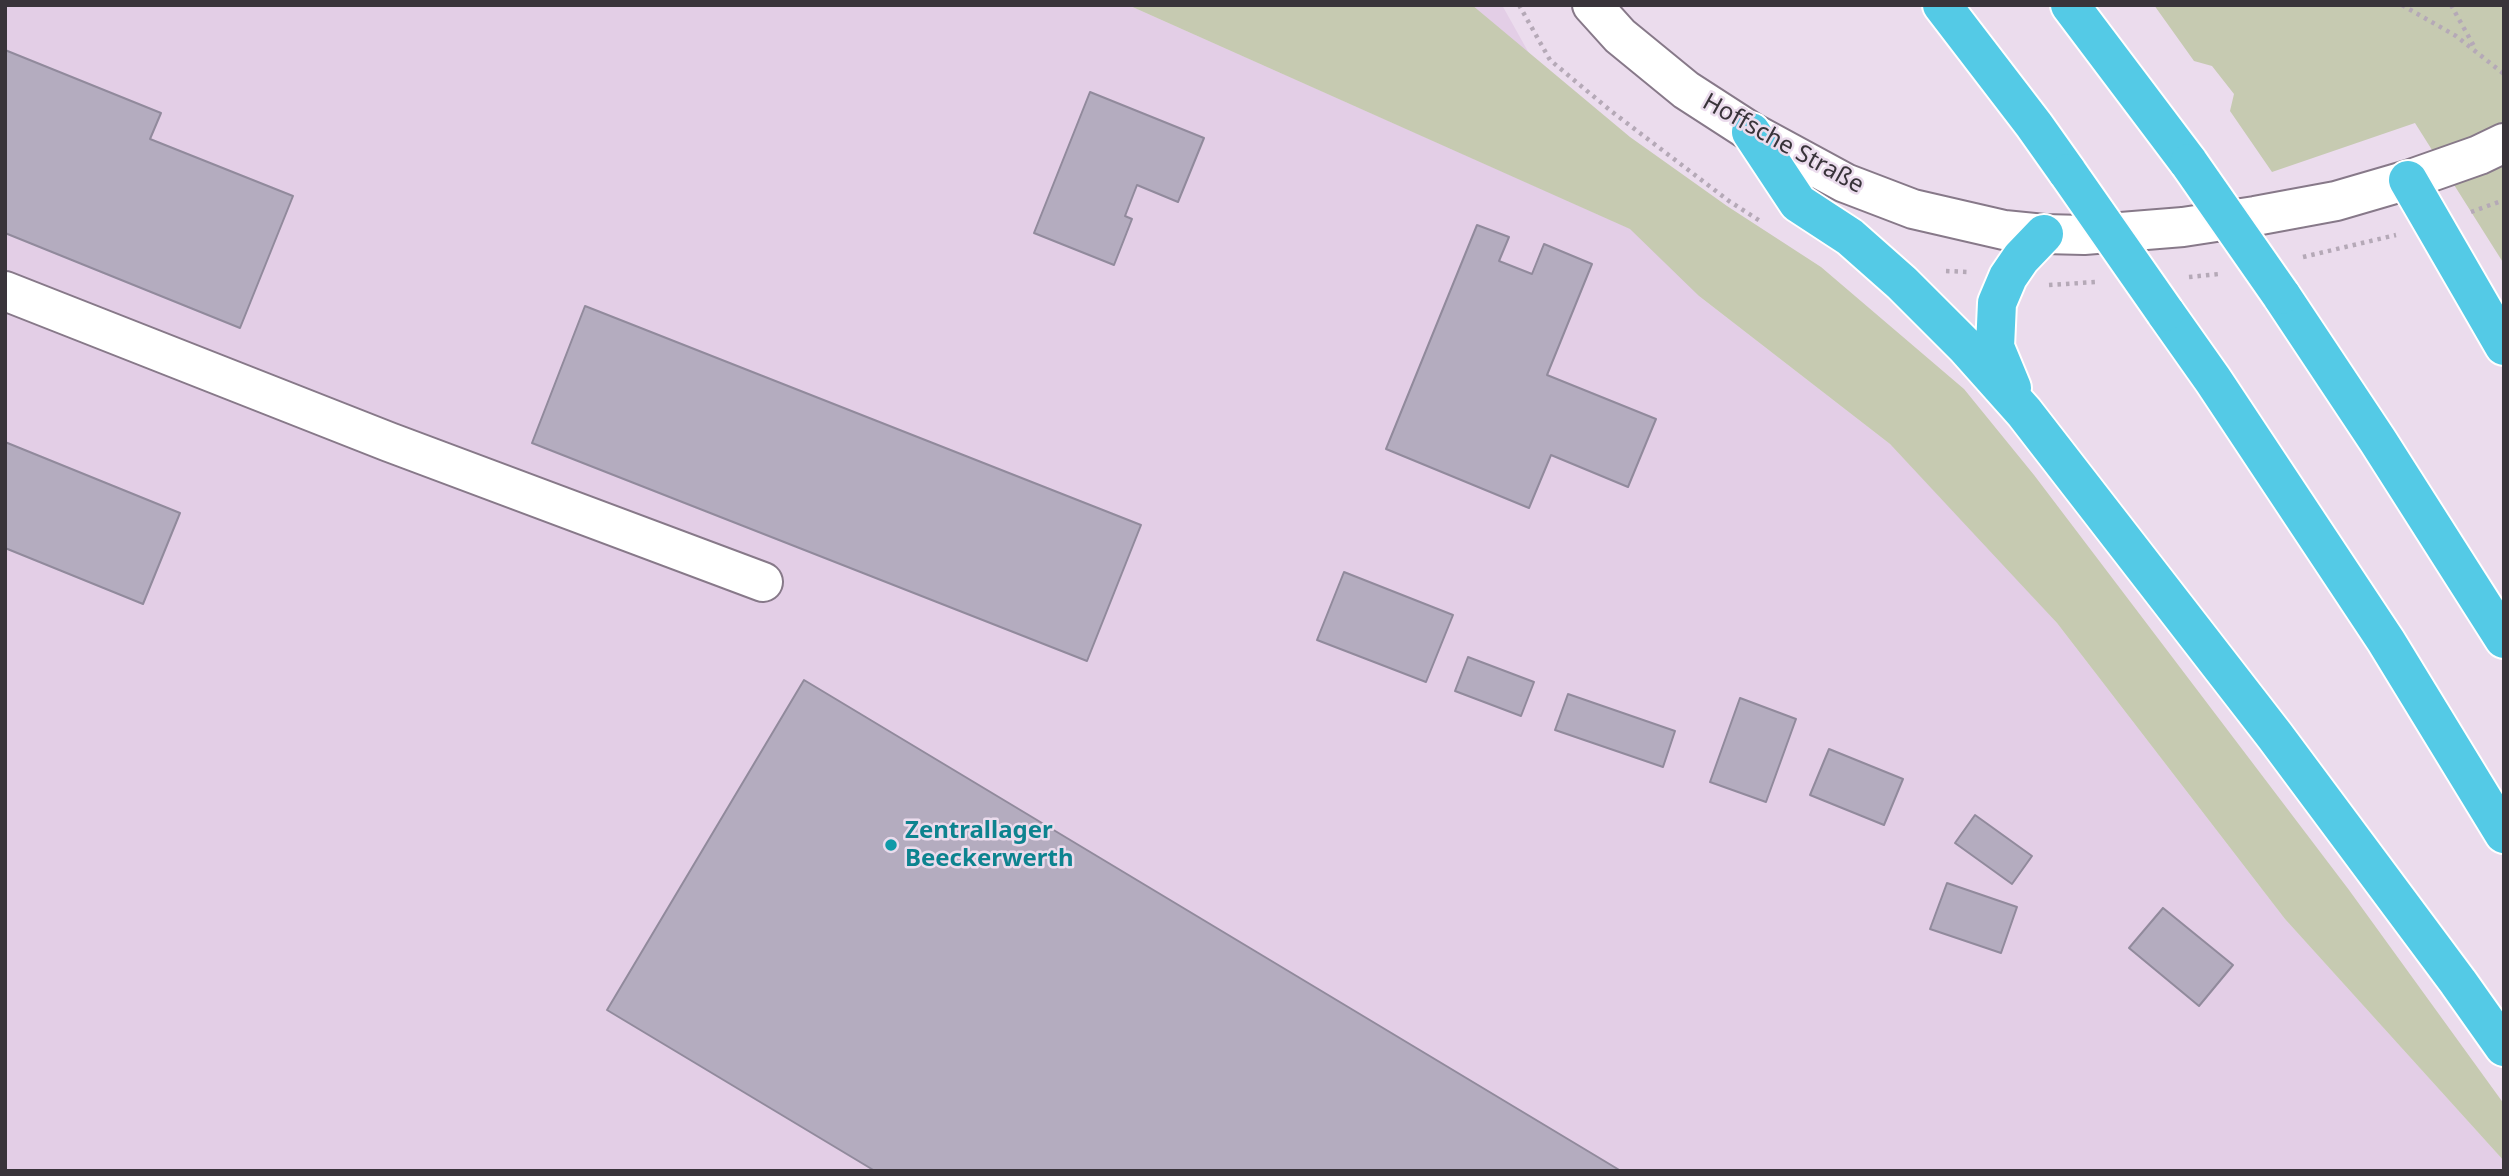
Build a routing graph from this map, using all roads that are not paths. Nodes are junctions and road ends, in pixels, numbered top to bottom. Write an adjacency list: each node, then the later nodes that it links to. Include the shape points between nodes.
1 (1592, 5): 4 (street, Hoffsche Straße, via 1620,36 1686,90)
2 (1942, 5): 13 (highway, bridge, via 2034,125 2214,380 2386,641)
3 (2070, 5): 12 (highway, bridge, via 2281,295)
4 (1751, 132): 7 (street, Hoffsche Straße, via 1845,183 1913,209 2004,230); 10 (highway, via 1798,203 1850,237 1902,283)
5 (2504, 143): 6 (street, Hoffsche Straße)
6 (2408, 180): 7 (street, Hoffsche Straße, via 2336,201 2183,227); 9 (highway)
7 (2044, 234): 10 (highway, via 2008,277 1997,303 1995,347)
8 (5, 291): 11 (street, via 389,442)
9 (2504, 346)
10 (2024, 412): 14 (highway, via 2275,736)
11 (764, 582)
12 (2504, 639)
13 (2504, 834)
14 (2504, 1047)

